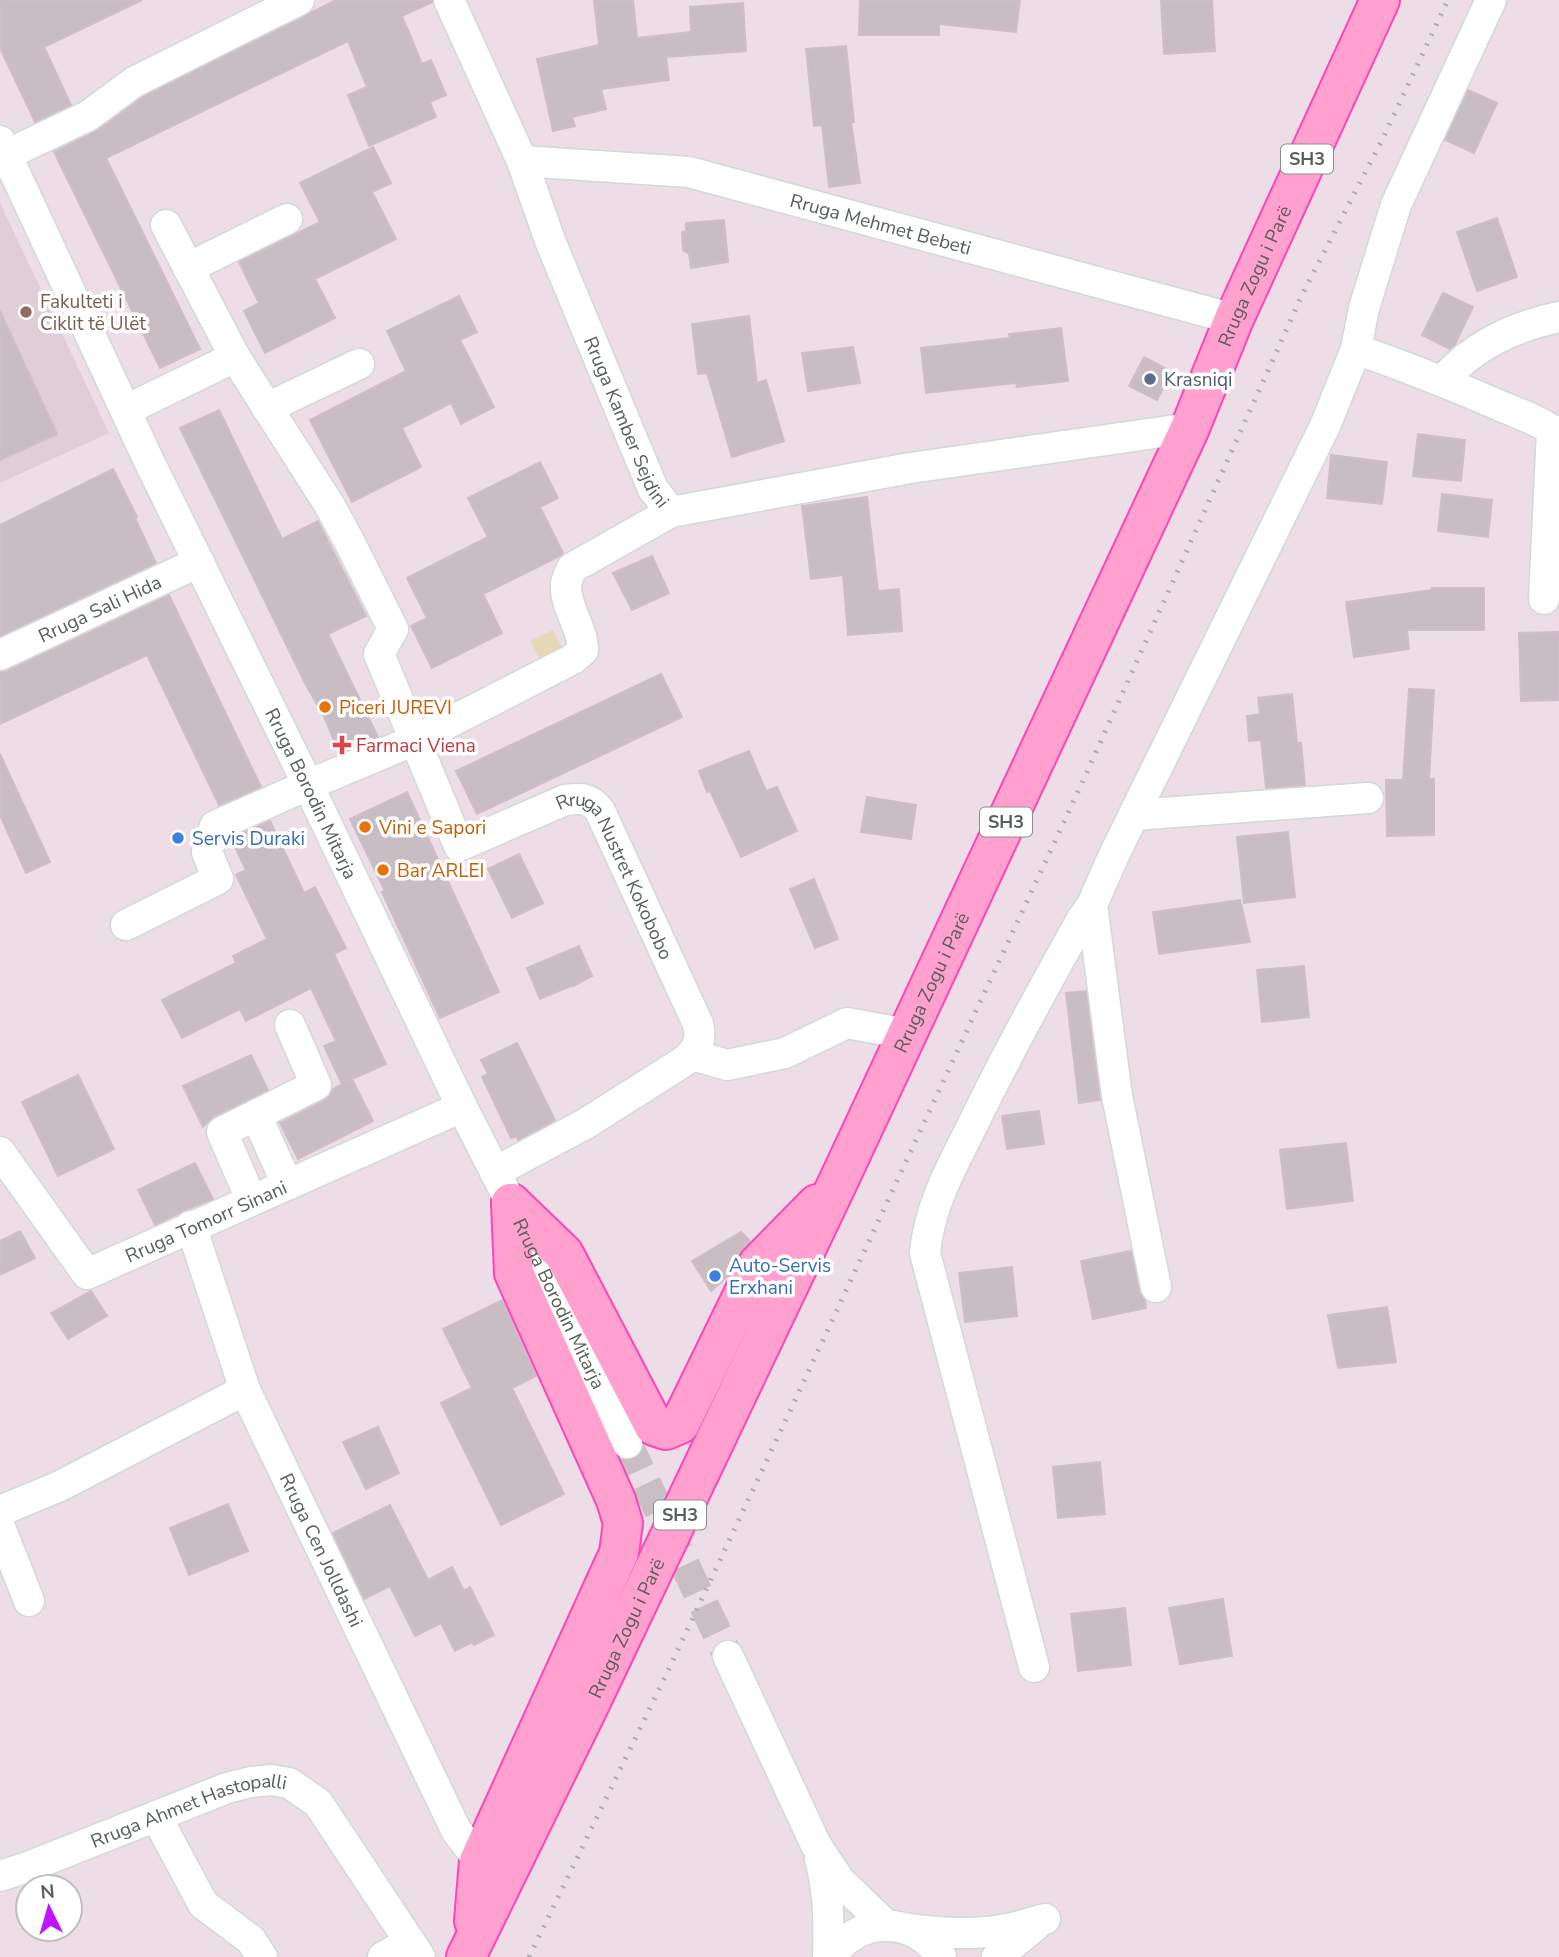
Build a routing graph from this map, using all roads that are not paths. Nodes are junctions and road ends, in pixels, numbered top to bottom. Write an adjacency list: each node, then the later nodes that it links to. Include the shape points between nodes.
1 (299, 0): 5 (street, via 134,82 88,116)
2 (449, 0): 6 (street, Rruga Kamber Sejdini)
3 (1380, 0): 11 (main road, Rruga Zogu i Parë / SH3)
4 (1491, 0): 12 (street, via 1396,205)
5 (3, 148): 17 (street, Rruga Borodin Mitarja)
6 (522, 161): 11 (street, Rruga Mehmet Bebeti, via 689,172); 20 (street, Rruga Kamber Sejdini, via 653,489)
7 (287, 219): 9 (street)
8 (166, 225): 9 (street)
9 (188, 268): 13 (street)
10 (1559, 317): 15 (street, via 1497,338 1456,366)
11 (1234, 319): 18 (main road, Rruga Zogu i Parë / SH3)
12 (1356, 349): 15 (street); 27 (street, via 1325,426)
13 (235, 357): 16 (street); 17 (street)
14 (359, 364): 16 (street)
15 (1443, 381): 19 (street)
16 (267, 408): 24 (street, via 336,518 393,629 379,654)
17 (126, 410): 21 (street, Rruga Borodin Mitarja)
18 (1189, 428): 20 (street, Rruga Kamber Sejdini, via 910,468); 31 (main road, Rruga Zogu i Parë / SH3)
19 (1555, 432): 22 (street)
20 (671, 512): 24 (street, via 572,568 566,583 568,600 583,636 583,650 573,659)
21 (199, 562): 23 (street, Rruga Sali Hida); 25 (street, Rruga Borodin Mitarja)
22 (1544, 599)
23 (0, 655)
24 (415, 740): 25 (street); 32 (street, Rruga Nustret Kokobobo, via 459,846 565,800 593,802 698,1024 701,1035)
25 (308, 785): 29 (street, via 215,826 207,852 218,879); 33 (street, Rruga Borodin Mitarja)
26 (1368, 798): 27 (street)
27 (1134, 815): 28 (street)
28 (1092, 905): 41 (street, via 1117,1096); 48 (street, via 1016,1038 940,1191 925,1253)
29 (126, 925)
30 (290, 1025): 34 (street, via 316,1085)
31 (907, 1034): 32 (street, via 848,1023 785,1053 727,1065); 36 (main road, Rruga Zogu i Parë / SH3)
32 (692, 1055): 38 (street, via 585,1124)
33 (462, 1107): 37 (street, Rruga Tomorr Sinani); 38 (street, Rruga Borodin Mitarja)
34 (256, 1115): 37 (street); 39 (street, via 222,1132)
35 (0, 1152): 40 (street, Rruga Tomorr Sinani, via 87,1274)
36 (838, 1182): 38 (main road, via 758,1264 680,1424 666,1430 654,1426 564,1254); 55 (main road, Rruga Zogu i Parë / SH3)
37 (287, 1184): 39 (street, Rruga Tomorr Sinani)
38 (503, 1187): 43 (street, Rruga Borodin Mitarja); 51 (main road, via 514,1273 623,1523 619,1553)
39 (251, 1199): 40 (street, Rruga Tomorr Sinani)
40 (191, 1226): 42 (street, Rruga Cen Jolldashi)
41 (1156, 1287)
42 (245, 1390): 44 (street, via 60,1486); 51 (street, Rruga Cen Jolldashi, via 456,1830)
43 (627, 1443)
44 (0, 1511)
45 (0, 1527): 46 (street)
46 (29, 1601)
47 (728, 1656): 50 (street)
48 (1034, 1667)
49 (156, 1816): 52 (street, Rruga Ahmet Hastopalli); 54 (street, Rruga Ahmet Hastopalli, via 251,1782 289,1783 318,1803); 56 (street, via 203,1904 251,1940)
50 (816, 1845): 53 (street, via 840,1881); 58 (street, via 826,1883)
51 (479, 1861): 55 (main road)
52 (0, 1876)
53 (895, 1927): 58 (street, via 859,1931); 59 (street, via 921,1936); 60 (street, via 975,1933 1045,1919)
54 (415, 1949): 57 (street)
55 (469, 1950)
56 (262, 1957)
57 (383, 1957)
58 (829, 1957)
59 (941, 1957)
60 (997, 1957)

